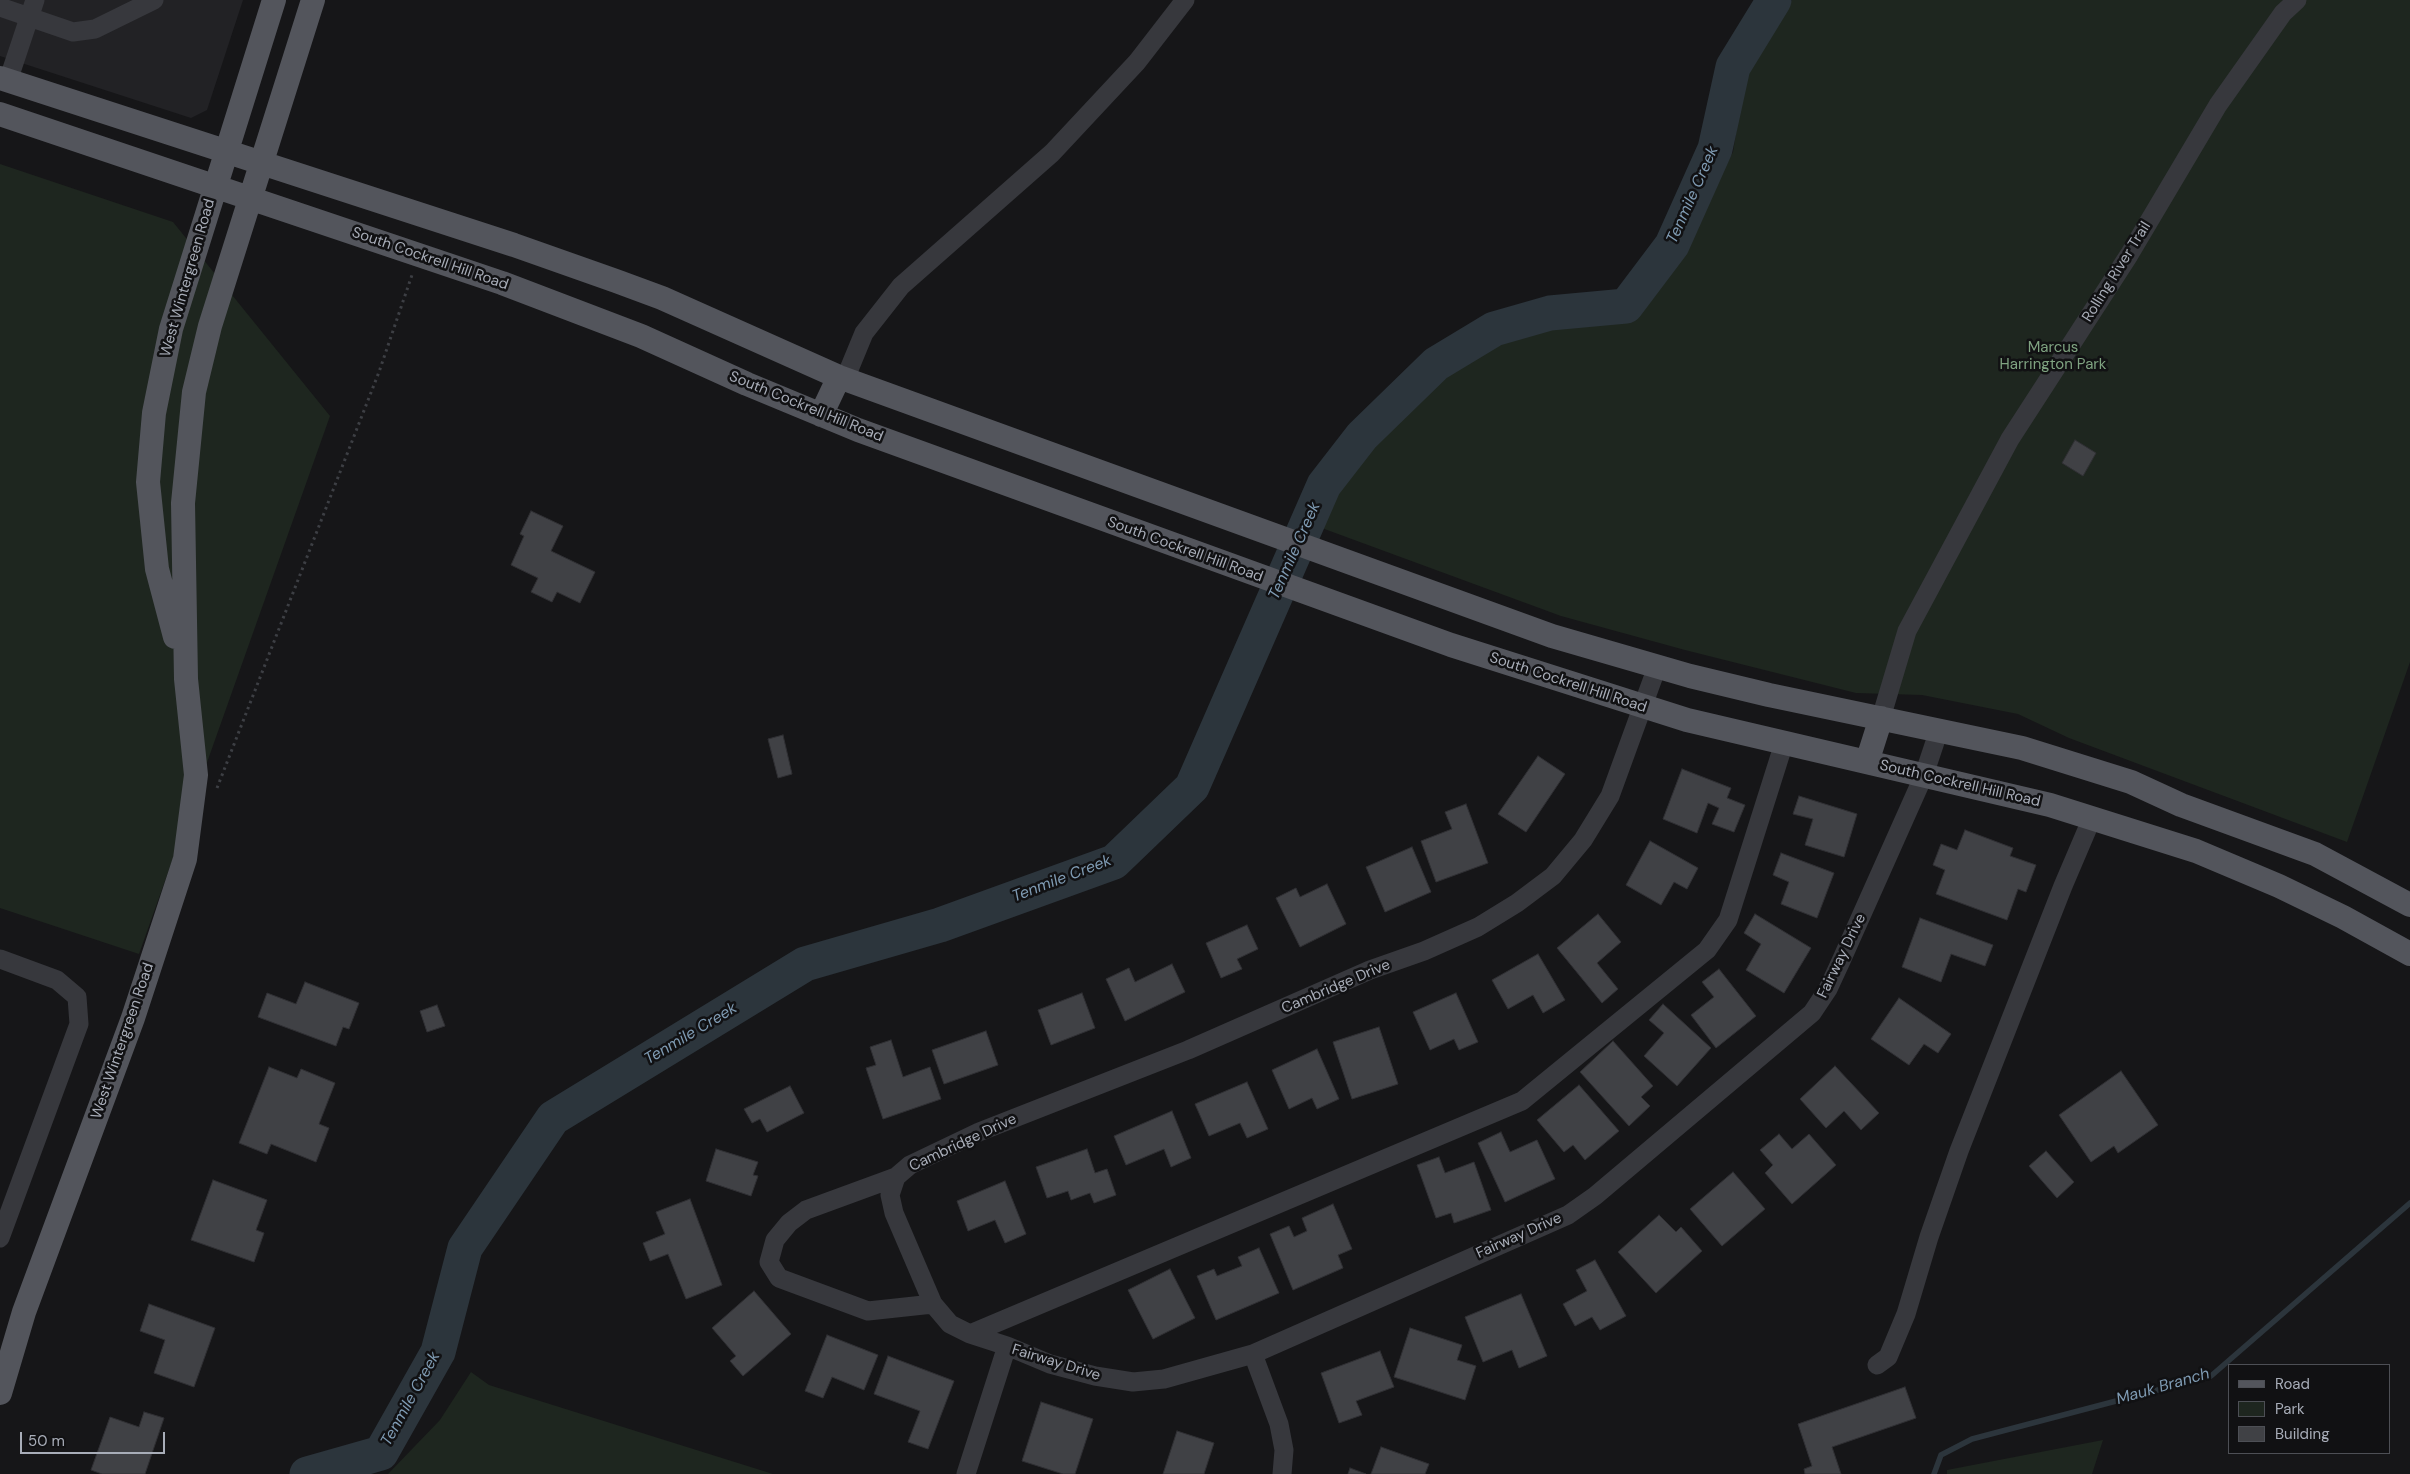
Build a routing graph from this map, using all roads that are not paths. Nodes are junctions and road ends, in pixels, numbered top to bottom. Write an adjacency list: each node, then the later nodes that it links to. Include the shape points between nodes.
1 (154, 0): 7 (street, via 95,30 73,32)
2 (274, 0): 10 (main road, West Wintergreen Road)
3 (313, 0): 11 (main road, West Wintergreen Road)
4 (1186, 0): 14 (street, via 1137,62 1052,153 901,286 864,333)
5 (2297, 0): 19 (street, Rolling River Trail, via 2283,13 2218,105 2129,255 2010,439 1907,630)
6 (0, 7): 7 (street)
7 (32, 8): 8 (street)
8 (4, 80): 10 (main road)
9 (0, 114): 12 (main road, South Cockrell Hill Road)
10 (226, 152): 11 (main road); 12 (main road, West Wintergreen Road)
11 (262, 164): 13 (main road, West Wintergreen Road); 14 (main road, via 616,281 662,298)
12 (215, 187): 13 (main road, South Cockrell Hill Road); 17 (main road, West Wintergreen Road, via 171,329 154,413 148,482 157,569)
13 (251, 198): 15 (main road, South Cockrell Hill Road, via 502,283 626,330); 17 (main road, West Wintergreen Road, via 210,326 194,392 183,503)
14 (842, 378): 15 (main road); 16 (main road, via 1552,636)
15 (821, 415): 18 (main road, South Cockrell Hill Road, via 1451,646)
16 (1658, 667): 18 (street, Cambridge Drive); 19 (main road, via 1769,695)
17 (186, 680): 35 (main road, West Wintergreen Road, via 196,775 185,859 133,1018 24,1312)
18 (1644, 707): 21 (main road, South Cockrell Hill Road); 28 (street, Cambridge Drive, via 1610,796 1583,840 1553,876 1517,903 1478,926 1424,951 1370,970 1188,1050 979,1132 910,1165)
19 (1881, 718): 20 (main road); 22 (main road)
20 (1939, 730): 23 (street, Fairway Drive); 25 (main road, via 2022,748 2131,782 2180,805 2315,854)
21 (1784, 742): 22 (main road, South Cockrell Hill Road); 31 (street, via 1728,920 1707,950 1522,1102)
22 (1866, 762): 23 (main road, South Cockrell Hill Road)
23 (1924, 775): 24 (main road, South Cockrell Hill Road); 33 (street, Fairway Drive, via 1828,989 1812,1013 1787,1037 1568,1215)
24 (2092, 818): 26 (main road, South Cockrell Hill Road, via 2196,851 2263,879 2343,917); 34 (street, via 1959,1151 1906,1314 1888,1357)
25 (2410, 905)
26 (2410, 954)
27 (0, 959): 29 (street, via 57,980 77,997 80,1024)
28 (896, 1177): 30 (street, Cambridge Drive, via 890,1195 894,1213); 30 (street, Cambridge Drive, via 806,1210 775,1240 769,1262 779,1278 868,1310)
29 (0, 1238)
30 (933, 1304): 31 (street, Cambridge Drive, via 950,1324)
31 (970, 1334): 32 (street, Cambridge Drive)
32 (1007, 1346): 33 (street, Fairway Drive, via 1050,1364 1133,1382 1164,1379); 36 (street, Fairway Drive)
33 (1252, 1354): 37 (street, via 1279,1424 1284,1450)
34 (1878, 1365)
35 (0, 1393)
36 (966, 1474)
37 (1282, 1474)

